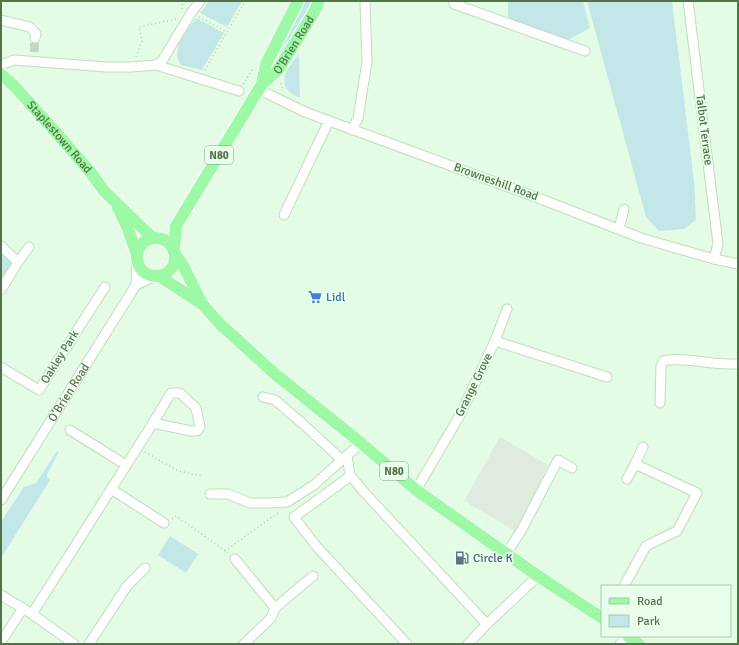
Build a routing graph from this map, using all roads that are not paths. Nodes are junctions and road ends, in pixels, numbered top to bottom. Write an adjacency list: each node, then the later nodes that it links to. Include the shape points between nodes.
1 (200, 1): 11 (street, via 162,61)
2 (298, 1): 13 (main road, O'Brien Road / N80, via 266,64)
3 (319, 1): 13 (main road, O'Brien Road / N80, via 278,70)
4 (365, 1): 16 (street, via 367,62 358,118)
5 (454, 1): 9 (street, via 454,4)
6 (688, 1): 27 (street, Talbot Terrace, via 718,244)
7 (1, 20): 8 (street, via 30,27 36,34)
8 (35, 38)
9 (584, 51)
10 (1, 65): 11 (street, via 33,57 106,67)
11 (156, 65): 14 (street)
12 (1, 74): 17 (main road, Staplestown Road, via 50,125)
13 (260, 87): 15 (street, Browneshill Road, via 305,112); 20 (main road, O'Brien Road / N80)
14 (239, 91)
15 (329, 121): 16 (street, Browneshill Road); 19 (street)
16 (352, 130): 21 (street, Browneshill Road)
17 (115, 201): 22 (main road, Staplestown Road); 26 (main road, Staplestown Road)
18 (624, 209): 21 (street)
19 (284, 215)
20 (176, 226): 22 (main road, O'Brien Road / N80); 25 (main road, O'Brien Road / N80)
21 (619, 230): 27 (street, Browneshill Road)
22 (154, 238): 25 (main road, N80, via 167,241); 26 (main road, N80, via 143,243)
23 (1, 246): 28 (street)
24 (29, 247): 28 (street)
25 (174, 251): 30 (main road, N80, via 175,262 172,267 168,272); 34 (main road, N80)
26 (137, 258): 30 (main road, N80, via 144,272); 31 (street, O'Brien Road)
27 (714, 259): 29 (street, Browneshill Road)
28 (18, 262): 33 (street)
29 (738, 264)
30 (158, 276): 31 (street); 34 (main road, N80)
31 (136, 285): 55 (street, O'Brien Road)
32 (105, 287): 38 (street, Oakley Park, via 40,390)
33 (1, 290)
34 (202, 304): 44 (main road, N80, via 275,374)
35 (507, 309): 36 (street)
36 (495, 341): 39 (street, Grange Grove); 53 (street, Grange Grove, via 459,417)
37 (738, 364): 41 (street, via 663,361)
38 (1, 367)
39 (608, 377)
40 (263, 397): 46 (street, via 275,400)
41 (660, 403)
42 (153, 423): 42 (street, via 191,431 197,431 200,427 196,408 180,393 171,393); 48 (street)
43 (70, 430): 48 (street)
44 (360, 443): 46 (street); 53 (main road, N80)
45 (643, 447): 47 (street)
46 (344, 458): 50 (street); 54 (street, via 314,485 288,502 250,503 228,494)
47 (635, 464): 51 (street); 62 (street, via 697,493 677,532 646,546)
48 (126, 465): 52 (street)
49 (572, 468): 57 (street, via 558,460)
50 (350, 474): 68 (street); 74 (street, via 294,517 317,547)
51 (627, 479)
52 (111, 489): 56 (street); 66 (street)
53 (416, 490): 57 (main road, N80)
54 (210, 494)
55 (1, 500)
56 (164, 524)
57 (506, 554): 61 (main road, N80)
58 (235, 559): 65 (street)
59 (145, 568): 72 (street, via 127,586)
60 (313, 576): 65 (street)
61 (538, 576): 67 (main road, N80); 68 (street)
62 (625, 585)
63 (1, 595): 64 (street)
64 (23, 608): 66 (street); 70 (street)
65 (275, 608): 73 (street, via 270,618)
66 (32, 614): 71 (street)
67 (601, 617)
68 (486, 625): 75 (street)
69 (628, 637): 76 (main road)
70 (1, 642)
71 (74, 644)
72 (89, 644)
73 (244, 644)
74 (407, 644)
75 (468, 644)
76 (639, 644)

